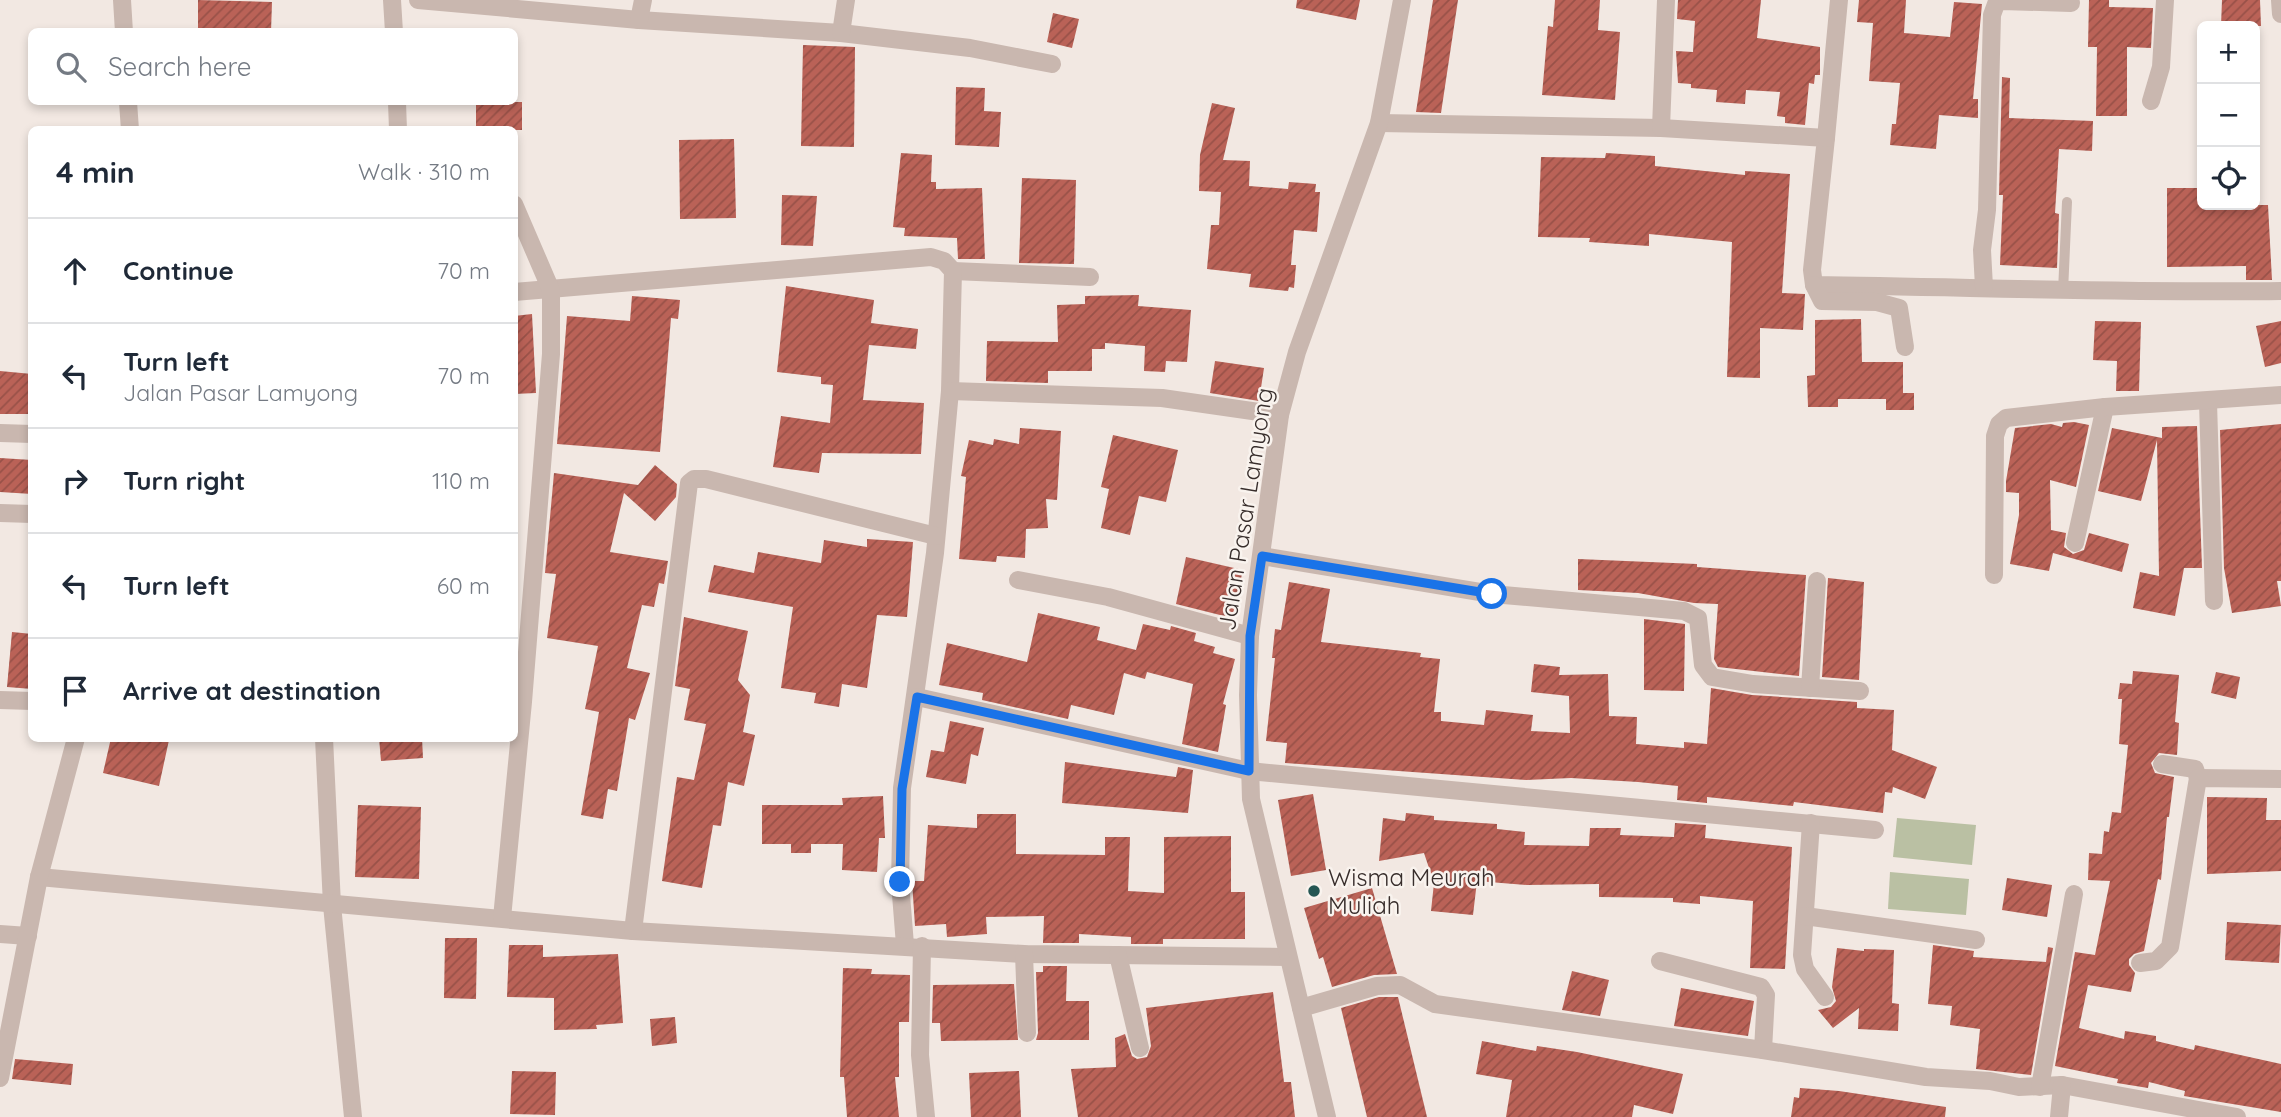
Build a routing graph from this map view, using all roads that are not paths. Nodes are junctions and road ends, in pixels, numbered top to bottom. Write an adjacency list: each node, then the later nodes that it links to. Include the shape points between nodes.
1 (122, 0): 14 (street)
2 (392, 0): 15 (street)
3 (418, 0): 13 (street)
4 (643, 0): 13 (street)
5 (846, 0): 16 (street)
6 (1402, 0): 21 (street, Jalan Pasar Lamyong)
7 (1666, 0): 24 (street)
8 (1839, 0): 25 (street)
9 (2165, 0): 18 (street, via 2161,67)
10 (2280, 0): 12 (street)
11 (2071, 3): 31 (street, via 2003,1 1996,4 1992,15)
12 (2281, 14)
13 (639, 20): 16 (street)
14 (124, 28)
15 (394, 28)
16 (841, 33): 17 (street, via 970,48)
17 (1052, 64)
18 (2151, 101)
19 (128, 105): 22 (street)
20 (397, 105): 23 (street)
21 (1378, 123): 24 (street); 41 (street, Jalan Pasar Lamyong, via 1297,352)
22 (130, 126)
23 (398, 126)
24 (1661, 128): 25 (street)
25 (1826, 138): 30 (street)
26 (2067, 202): 35 (lane)
27 (518, 213): 32 (street)
28 (953, 271): 29 (street); 32 (street, via 944,261 931,257); 37 (street)
29 (1090, 277)
30 (1814, 285): 31 (street); 36 (street, via 1822,301 1877,302 1899,308)
31 (1984, 287): 35 (street)
32 (551, 289): 34 (street); 71 (street, via 543,467)
33 (2281, 291): 35 (street)
34 (518, 292)
35 (2063, 292)
36 (1905, 347)
37 (950, 391): 41 (street, via 1162,398); 46 (street)
38 (2281, 396): 39 (street)
39 (2208, 402): 40 (street); 52 (street)
40 (2105, 407): 47 (street); 49 (street, via 2006,418 1999,424 1995,436)
41 (1280, 415): 48 (street, Jalan Pasar Lamyong)
42 (0, 433): 43 (street)
43 (28, 434)
44 (0, 513): 45 (street)
45 (28, 514)
46 (936, 536): 56 (street); 72 (street, via 706,479 689,483)
47 (2075, 543)
48 (1262, 556): 53 (street, Jalan Pasar Lamyong); 54 (street, via 1492,594 1684,611 1698,618 1703,666 1712,677)
49 (1994, 575)
50 (1018, 580): 53 (street, via 1108,597)
51 (1817, 581): 54 (street)
52 (2214, 601)
53 (1250, 636): 62 (street, Jalan Pasar Lamyong)
54 (1811, 688): 55 (street)
55 (1860, 691)
56 (917, 697): 62 (street); 76 (street, via 902,789 900,882)
57 (0, 700): 58 (street)
58 (28, 701)
59 (75, 742): 67 (street)
60 (324, 742): 69 (street)
61 (2162, 764): 63 (street, via 2195,769)
62 (1249, 771): 65 (street); 79 (street, Jalan Pasar Lamyong, via 1256,823)
63 (2198, 778): 64 (street); 81 (street, via 2170,947 2156,961)
64 (2281, 779)
65 (1811, 822): 66 (street); 70 (street)
66 (1875, 830)
67 (39, 877): 69 (street); 74 (street)
68 (2074, 894): 89 (street)
69 (332, 905): 71 (street); 90 (street)
70 (1804, 916): 75 (street); 82 (street, via 1803,964)
71 (502, 918): 72 (street)
72 (633, 931): 76 (street)
73 (0, 934): 74 (street)
74 (28, 936): 87 (street)
75 (1976, 940)
76 (913, 946): 77 (street); 91 (street)
77 (1024, 954): 78 (street); 84 (street)
78 (1118, 955): 79 (street); 85 (street)
79 (1287, 957): 83 (street, Jalan Pasar Lamyong)
80 (1660, 961): 86 (street, via 1761,987 1766,995)
81 (2140, 963)
82 (1825, 997)
83 (1301, 1008): 86 (street, via 1377,986 1400,985 1435,1004); 92 (street, Jalan Pasar Lamyong)
84 (1027, 1033)
85 (1140, 1048)
86 (1763, 1050): 89 (street, via 1926,1077)
87 (0, 1078)
88 (2062, 1086): 89 (street); 93 (street); 94 (street)
89 (2040, 1087)
90 (353, 1117)
91 (926, 1117)
92 (1327, 1117)
93 (2059, 1117)
94 (2237, 1117)

